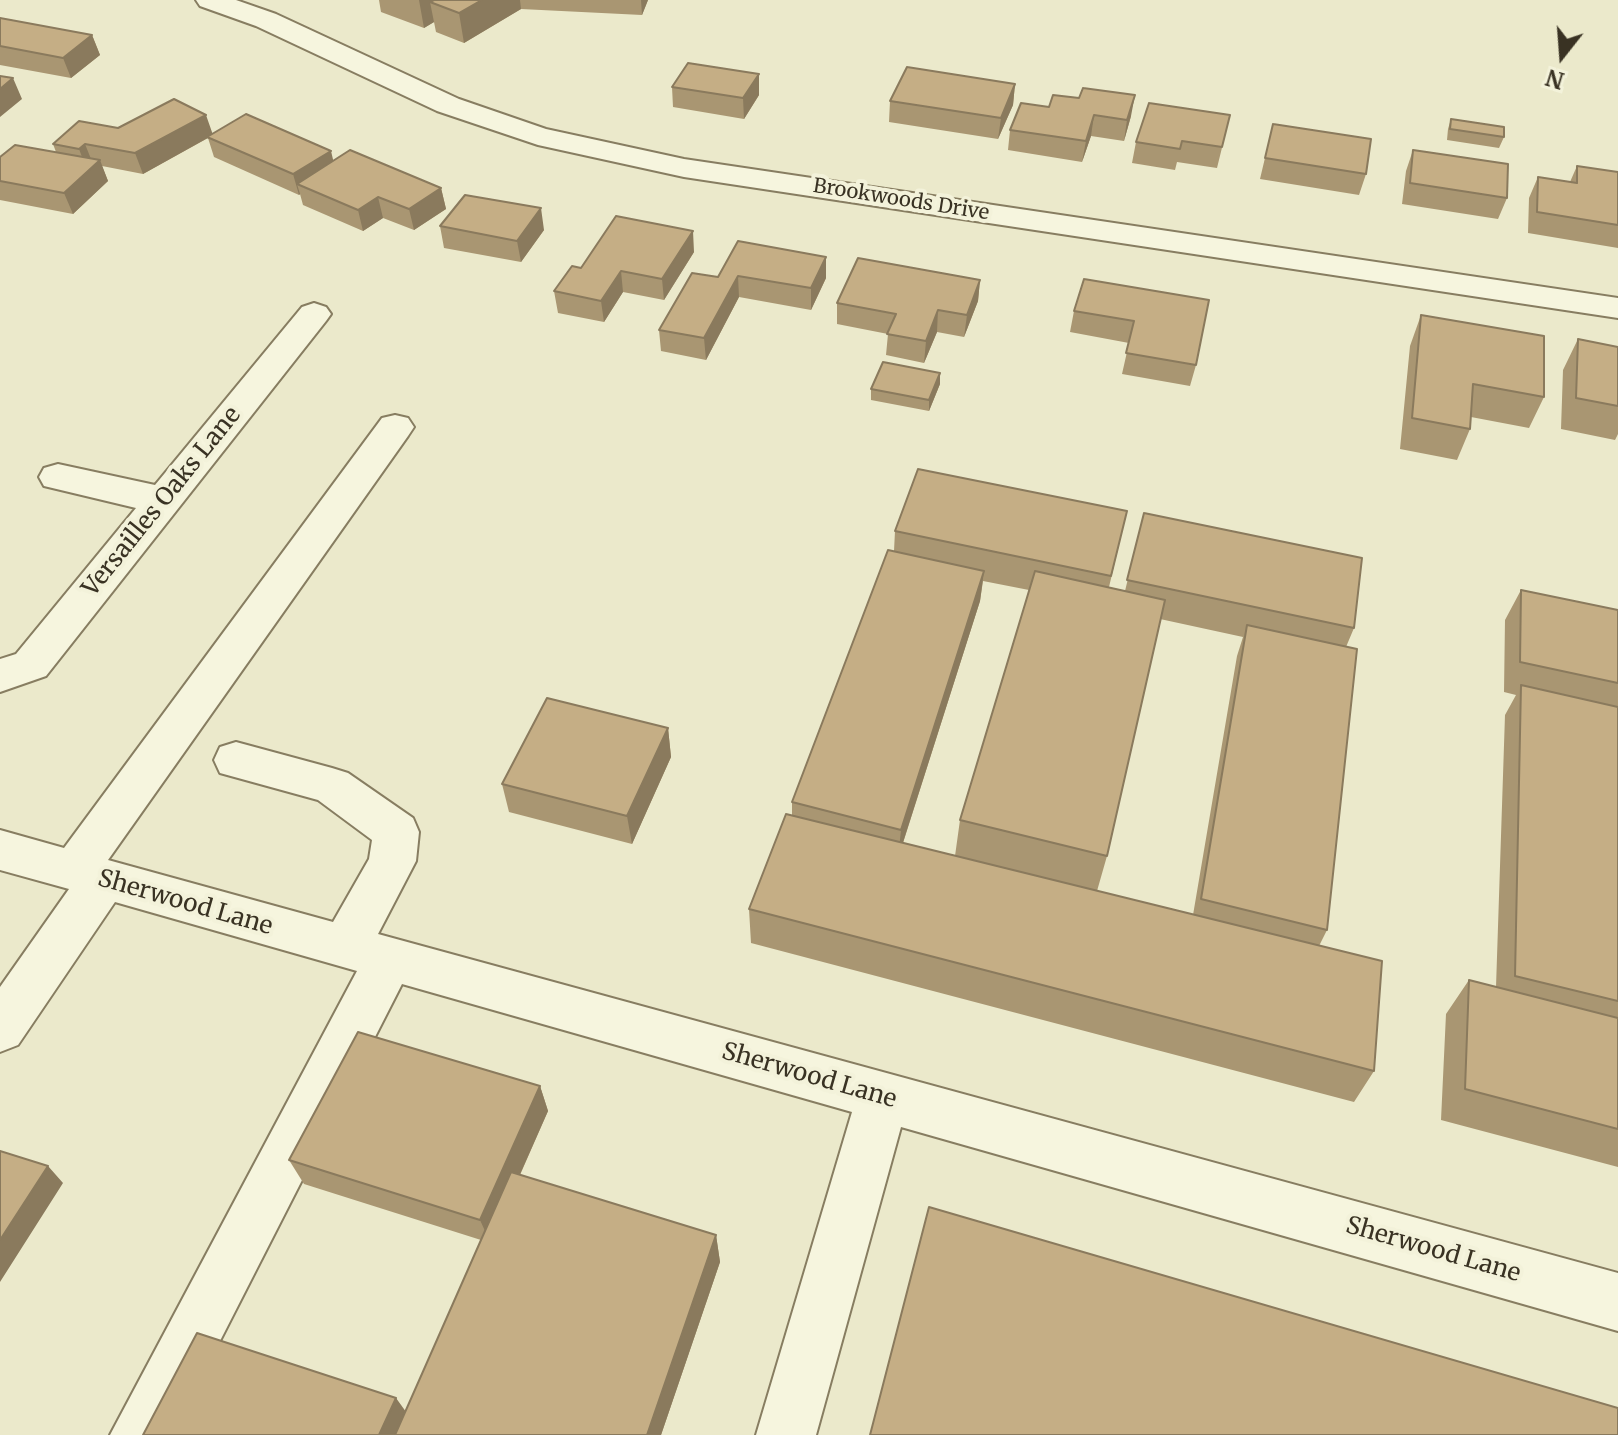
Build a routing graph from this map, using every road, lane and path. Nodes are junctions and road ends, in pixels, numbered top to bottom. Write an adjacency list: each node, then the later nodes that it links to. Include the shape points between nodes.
1 (210, 0): 2 (street, Brookwoods Drive, via 266,20 448,105 552,140 684,168)
2 (1618, 308)
3 (314, 314): 6 (street, Versailles Oaks Lane)
4 (395, 427): 10 (street)
5 (58, 477): 6 (street)
6 (161, 500): 7 (street, Versailles Oaks Lane, via 31,665)
7 (0, 676)
8 (236, 760): 11 (street, via 332,786 396,832)
9 (0, 850): 10 (street, Sherwood Lane)
10 (88, 876): 11 (street, Sherwood Lane); 12 (street)
11 (367, 954): 13 (street, Sherwood Lane); 15 (street)
12 (0, 1029)
13 (883, 1097): 14 (street, Sherwood Lane); 16 (street)
14 (1618, 1302)
15 (140, 1435)
16 (786, 1435)

